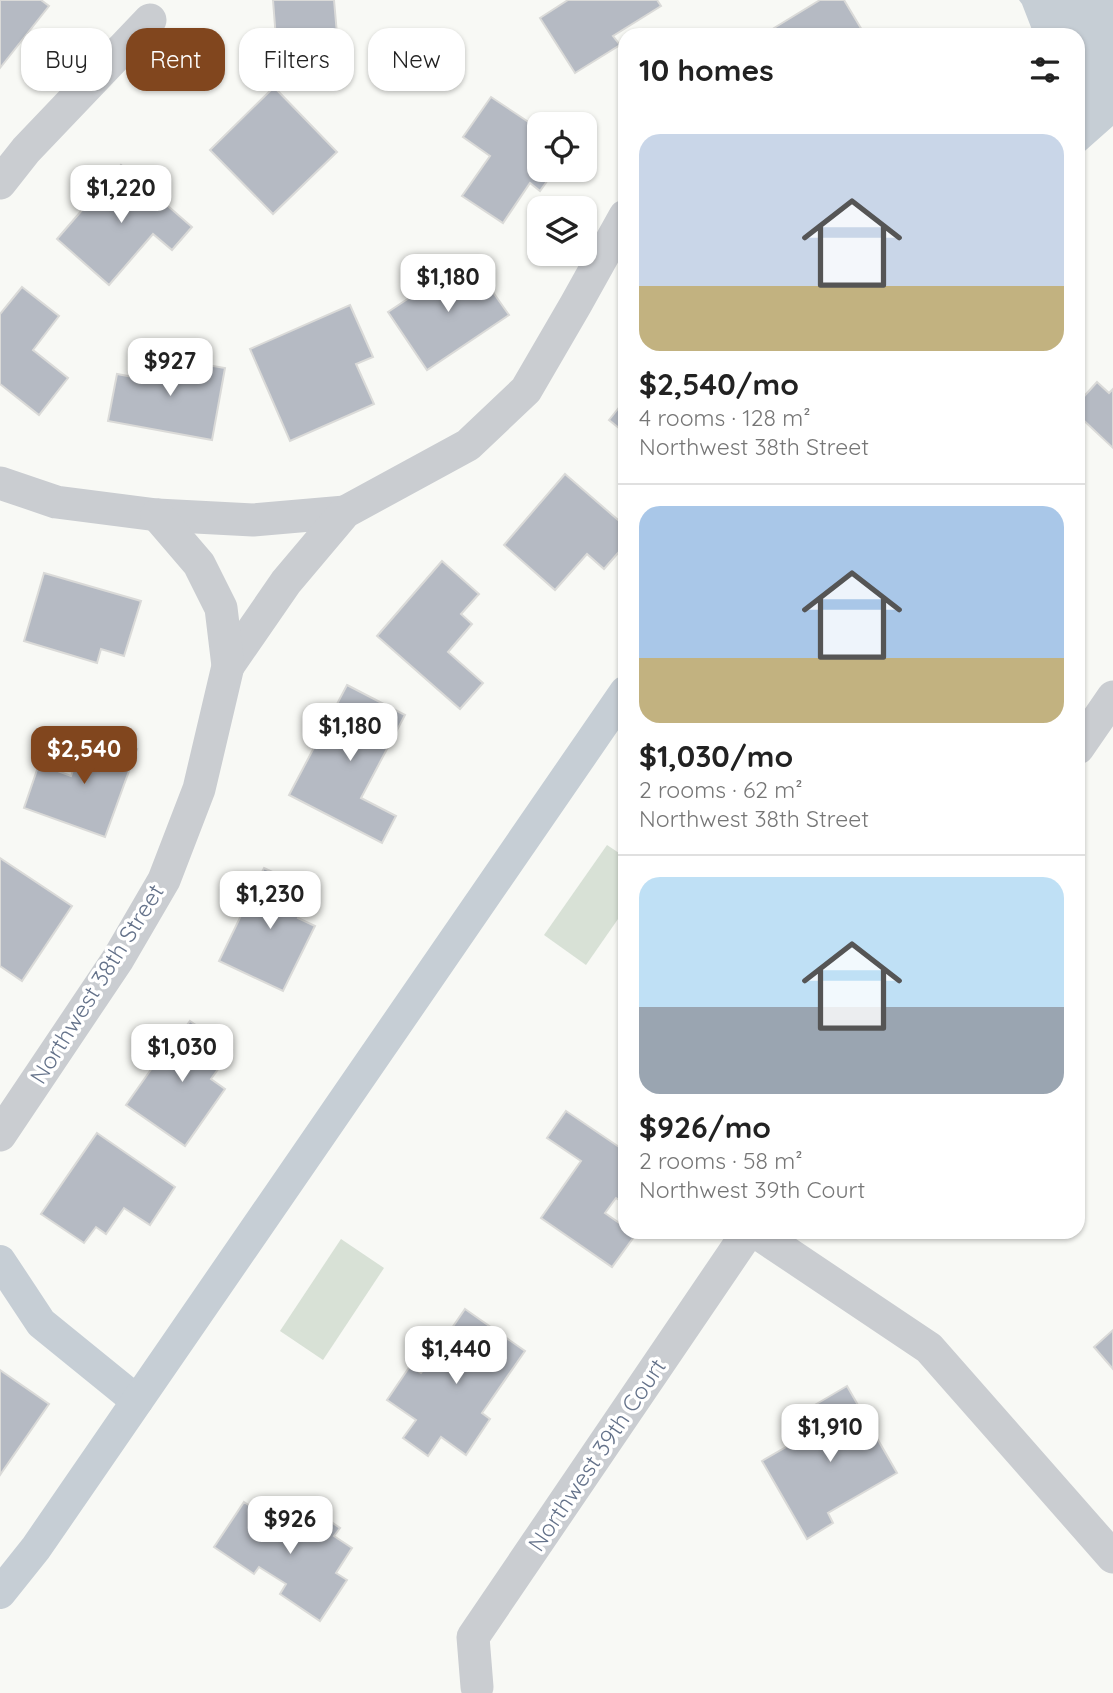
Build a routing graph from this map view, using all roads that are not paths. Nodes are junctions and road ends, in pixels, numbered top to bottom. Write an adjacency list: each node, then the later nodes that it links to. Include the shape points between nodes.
1 (150, 20): 2 (street)
2 (0, 183)
3 (618, 229): 5 (street, Northwest 38th Street, via 526,390 468,445)
4 (0, 483): 6 (street, via 56,502)
5 (345, 512): 6 (street, Northwest 38th Street, via 253,520); 7 (street, Northwest 38th Street, via 286,582)
6 (157, 515): 7 (street, Northwest 38th Street, via 199,564 221,608)
7 (228, 666): 10 (street, Northwest 38th Street, via 199,789 164,880 118,958)
8 (1113, 697): 9 (street)
9 (1085, 738)
10 (0, 1135)
11 (743, 1239): 14 (street, Northwest 39th Court, via 473,1637)
12 (766, 1239): 13 (street, via 929,1348)
13 (1113, 1556)
14 (477, 1687)

